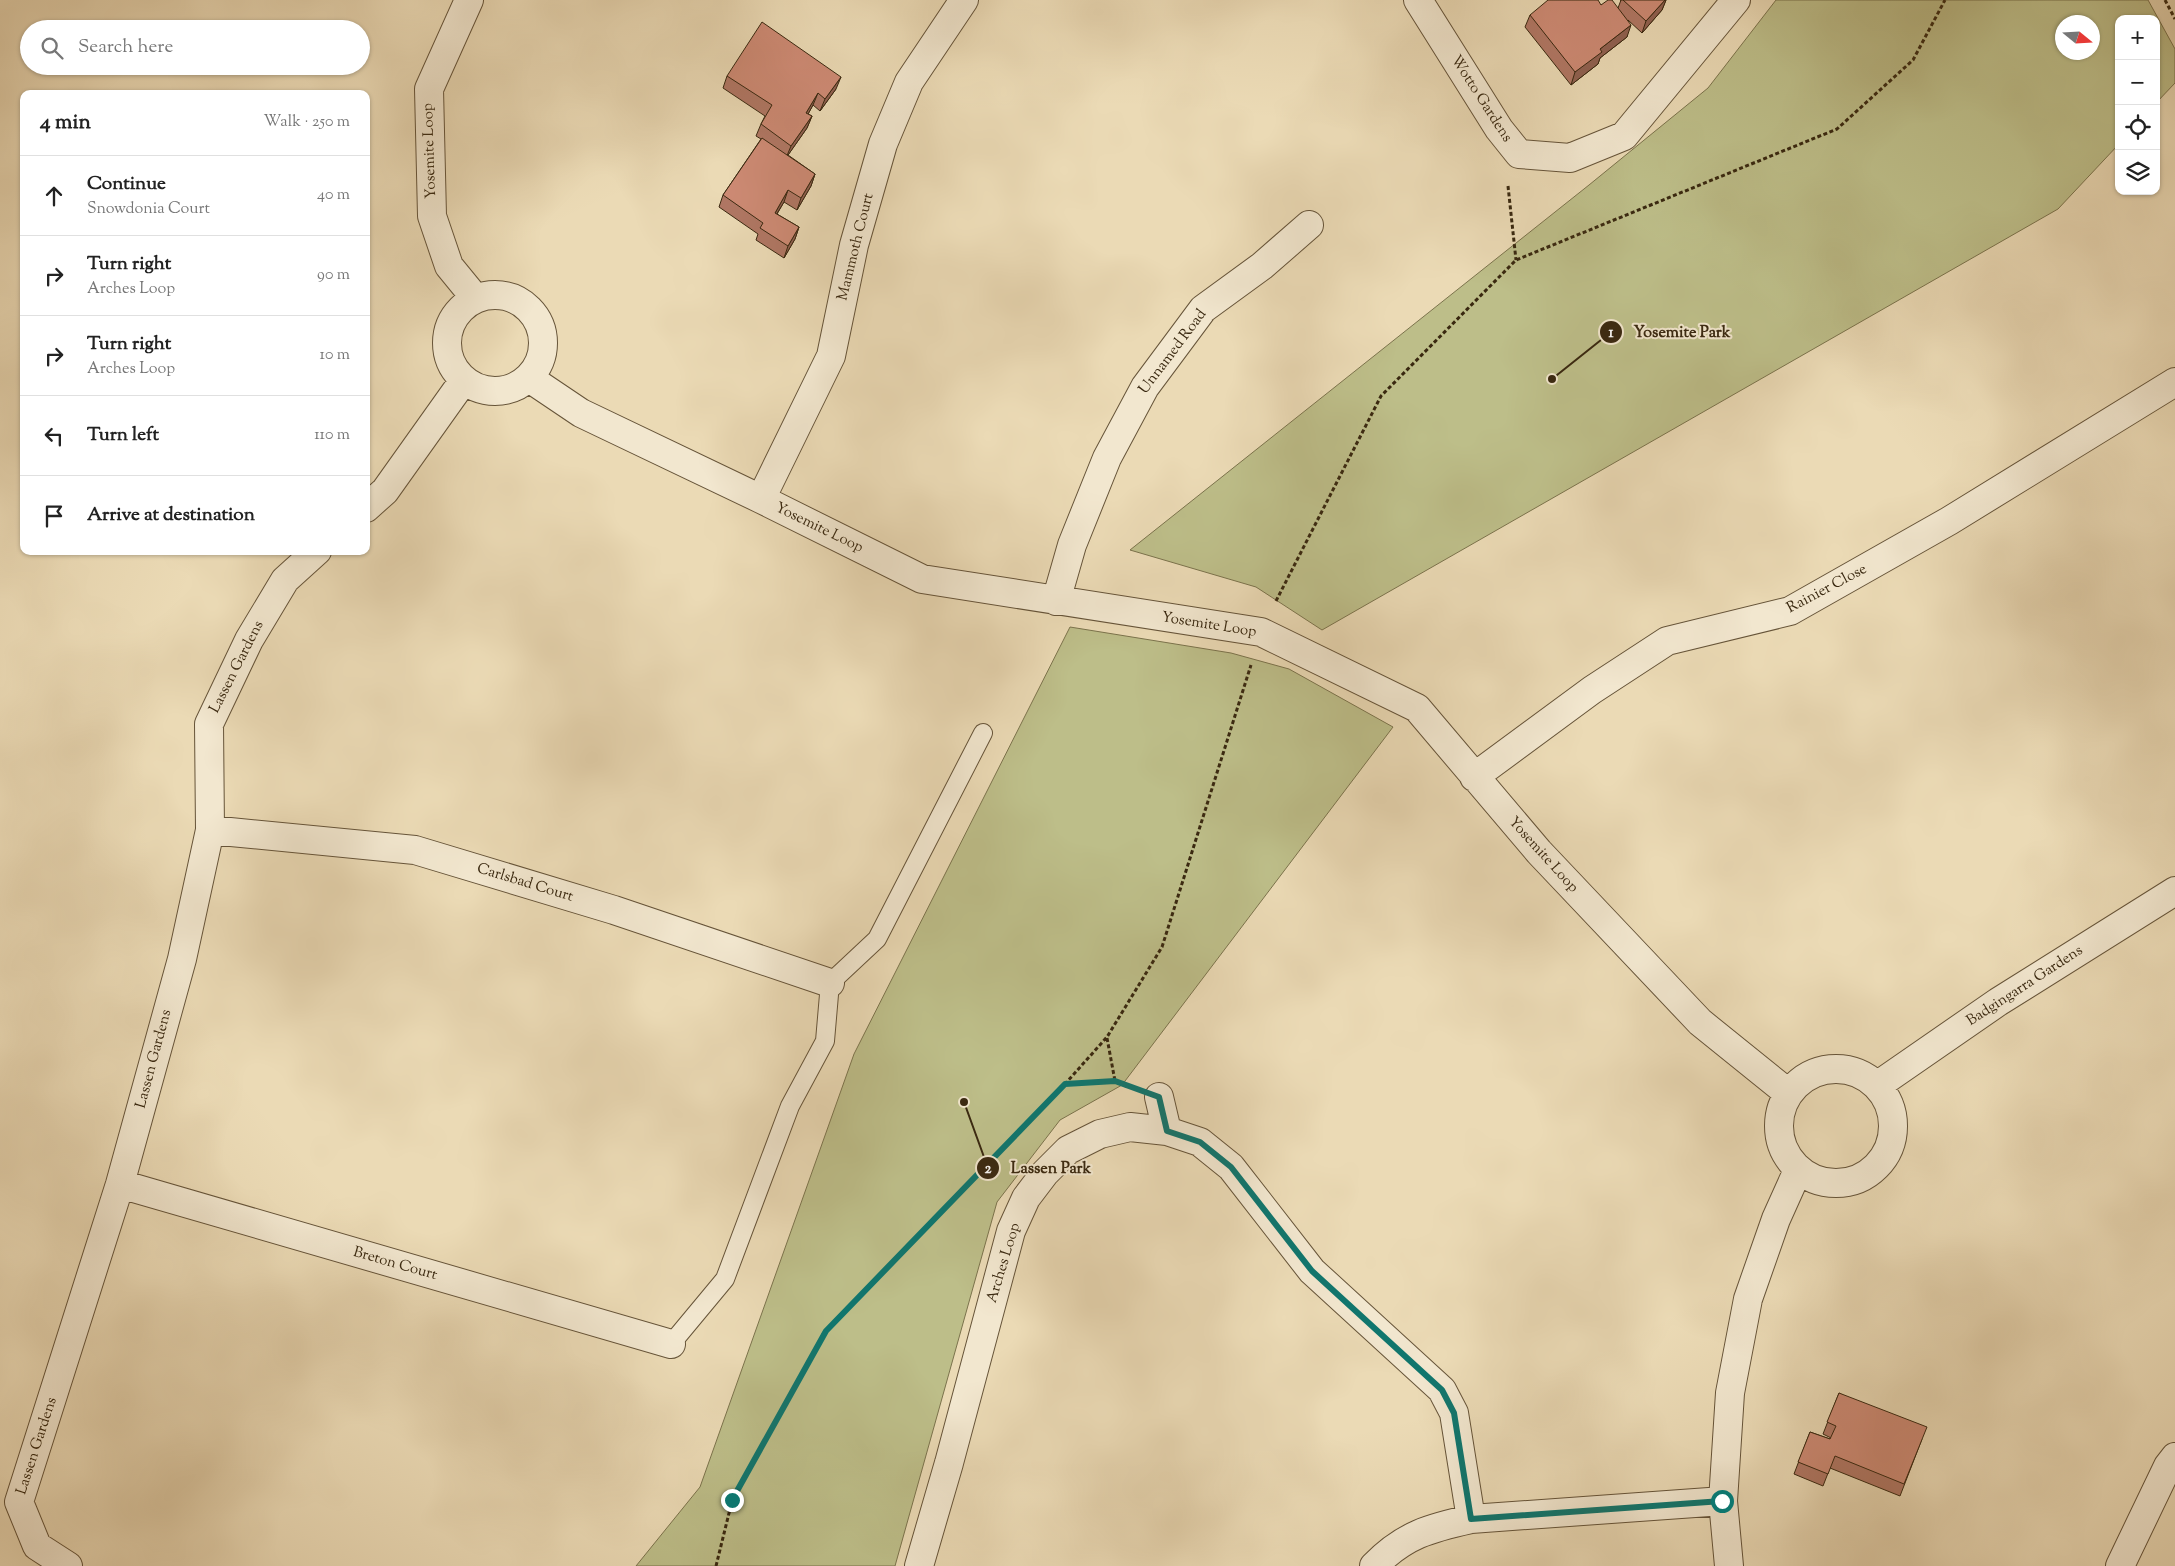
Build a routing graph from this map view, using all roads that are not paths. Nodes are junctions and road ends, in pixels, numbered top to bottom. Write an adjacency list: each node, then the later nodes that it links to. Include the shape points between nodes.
1 (469, 0): 6 (street, Yosemite Loop, via 428,88 432,216 449,266)
2 (964, 0): 10 (street, Mammoth Court, via 909,82 883,144 854,245 831,356)
3 (1418, 0): 4 (street, Wotto Gardens, via 1499,129 1519,154 1570,158 1624,136)
4 (1728, 10)
5 (1308, 225): 13 (street, Unnamed Road, via 1262,266 1203,309 1145,387 1107,458 1072,545)
6 (476, 299): 7 (street, via 490,295 505,296 531,310 543,337 538,366); 8 (street, via 462,308 452,321 447,336 448,353)
7 (529, 378): 8 (street, via 504,391 490,392); 10 (street, Yosemite Loop, via 581,413)
8 (464, 380): 11 (street, via 386,491)
9 (2175, 382): 15 (street, Rainier Close, via 1949,521 1790,611 1667,641 1592,690)
10 (761, 499): 13 (street, Yosemite Loop, via 922,579)
11 (370, 505)
12 (313, 555): 16 (street, Lassen Gardens, via 285,580 249,640 209,724)
13 (1056, 601): 15 (street, Yosemite Loop, via 1261,632 1417,708)
14 (983, 733): 18 (lane, via 877,939)
15 (1474, 777): 20 (street, Yosemite Loop, via 1539,852 1700,1022)
16 (210, 830): 18 (street, Carlsbad Court, via 415,850 614,910); 24 (street, Lassen Gardens, via 182,958)
17 (2175, 891): 19 (street, Badgingarra Gardens, via 1998,1002)
18 (830, 983): 25 (lane, via 825,1041 790,1106 725,1279)
19 (1878, 1085): 20 (street, via 1861,1073 1841,1068 1821,1070 1803,1079); 23 (street, via 1894,1120 1892,1140 1885,1158 1871,1172 1854,1181 1834,1184 1815,1180)
20 (1788, 1093): 23 (street, via 1780,1113 1779,1134 1786,1154)
21 (1159, 1097): 22 (street)
22 (1167, 1131): 28 (street, Arches Loop, via 1200,1142 1231,1167 1312,1271 1442,1390 1454,1413); 30 (street, Arches Loop, via 1130,1127 1100,1134 1068,1150 1026,1198 1011,1231)
23 (1798, 1170): 27 (street, via 1776,1219 1748,1300 1730,1393)
24 (120, 1184): 25 (street, Breton Court); 29 (street, Lassen Gardens, via 19,1502 37,1546)
25 (671, 1344)
26 (2175, 1457): 33 (street)
27 (1722, 1501): 28 (street); 32 (street)
28 (1471, 1519): 31 (street, via 1433,1527 1402,1541)
29 (68, 1566)
30 (919, 1566)
31 (1374, 1566)
32 (1729, 1566)
33 (2120, 1566)

